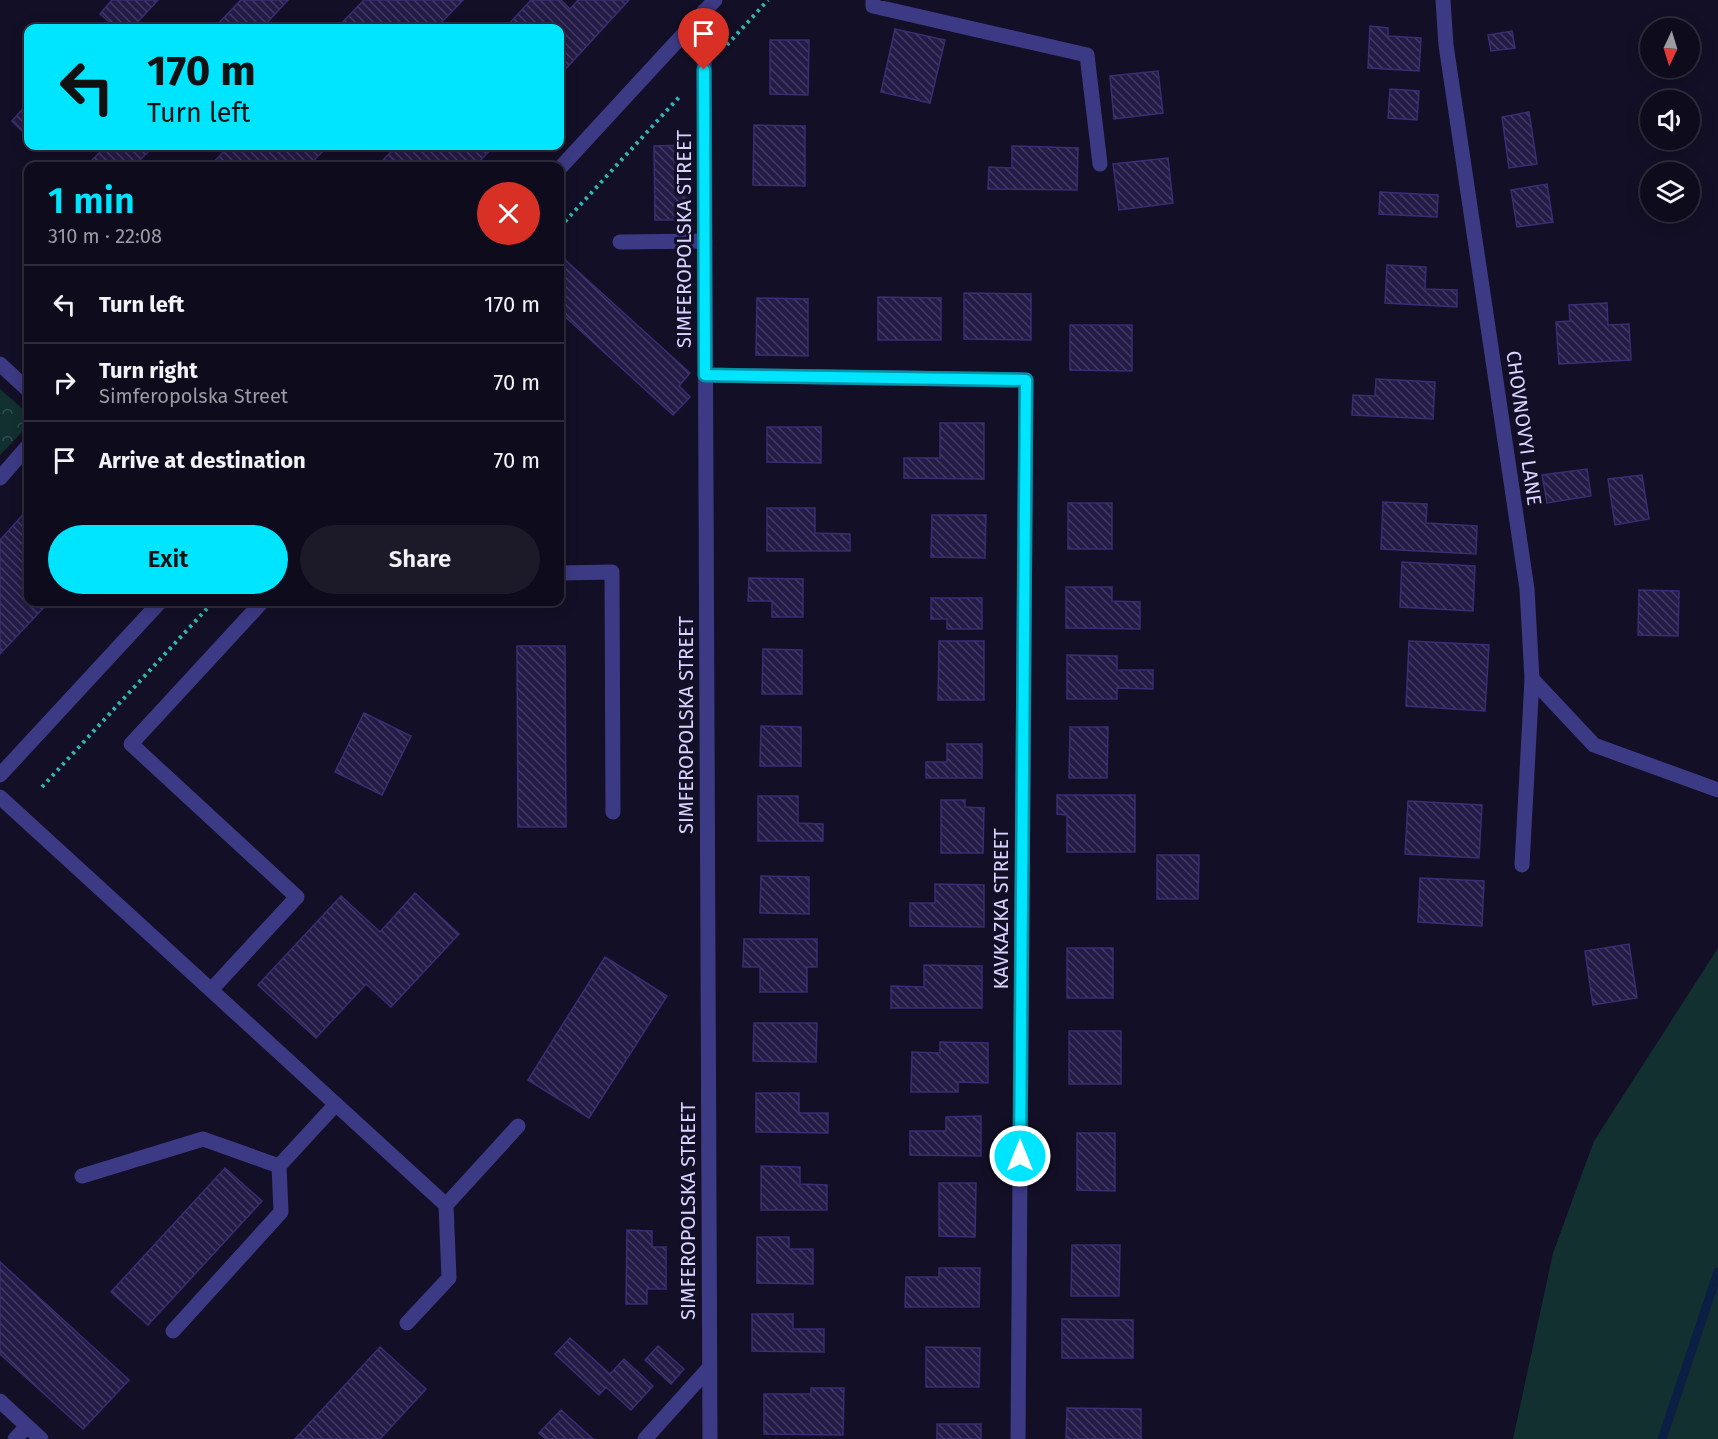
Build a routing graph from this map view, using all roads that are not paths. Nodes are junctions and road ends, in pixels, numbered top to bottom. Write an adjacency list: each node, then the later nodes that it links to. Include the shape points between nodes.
1 (715, 0): 4 (street)
2 (873, 0): 6 (street, via 873,6 1087,55)
3 (1443, 0): 17 (street, CHOVNOVYI LANE, via 1446,45 1527,589)
4 (704, 11): 5 (street); 7 (street, SIMFEROPOLSKA STREET)
5 (564, 164)
6 (1100, 164)
7 (705, 241): 8 (street); 10 (street, SIMFEROPOLSKA STREET)
8 (620, 242)
9 (0, 364): 11 (street)
10 (705, 375): 31 (street, SIMFEROPOLSKA STREET); 38 (street, KAVKAZKA STREET, via 1026,380)
11 (24, 386)
12 (24, 450): 13 (street)
13 (0, 477)
14 (564, 573): 21 (street, via 612,572)
15 (156, 606): 18 (street)
16 (258, 606): 23 (street, via 131,744 297,897)
17 (1532, 680): 19 (street, via 1594,745); 22 (street, CHOVNOVYI LANE)
18 (0, 775)
19 (1718, 790)
20 (0, 797): 23 (street)
21 (613, 812)
22 (1522, 865)
23 (211, 990): 24 (street)
24 (336, 1104): 26 (street); 28 (street)
25 (518, 1126): 28 (street)
26 (279, 1166): 27 (street, via 203,1138); 30 (street, via 281,1212)
27 (82, 1176)
28 (446, 1205): 29 (street, via 448,1278)
29 (408, 1323)
30 (173, 1331)
31 (709, 1368): 36 (street); 37 (street, SIMFEROPOLSKA STREET)
32 (0, 1401): 33 (street)
33 (27, 1426): 34 (street); 35 (street)
34 (15, 1439)
35 (41, 1439)
36 (645, 1439)
37 (710, 1439)
38 (1018, 1439)

